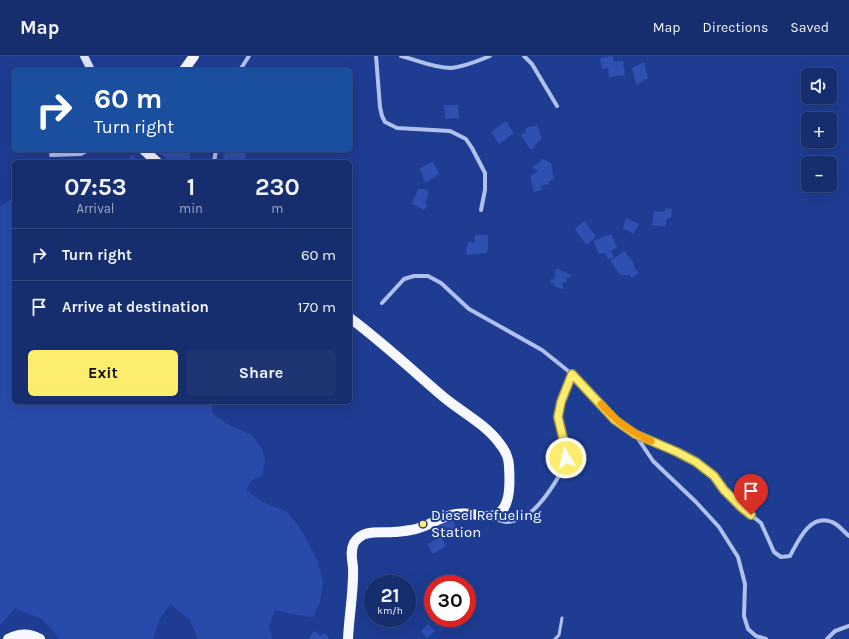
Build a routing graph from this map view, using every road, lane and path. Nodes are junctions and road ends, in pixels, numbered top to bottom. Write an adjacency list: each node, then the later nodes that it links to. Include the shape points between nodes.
1 (84, 56): 8 (street)
2 (194, 56): 9 (main road)
3 (249, 56): 10 (street)
4 (376, 56): 16 (street, via 380,107 386,122 397,128 450,131 466,139 485,173 486,190)
5 (401, 56): 6 (street, via 451,68)
6 (490, 56)
7 (524, 56): 11 (street, via 532,64)
8 (90, 68)
9 (185, 68)
10 (241, 68)
11 (557, 106)
12 (84, 152): 14 (street)
13 (146, 152): 15 (main road)
14 (51, 155)
15 (155, 160)
16 (481, 210)
17 (382, 303): 19 (street, via 404,279 428,276 441,283 469,309 542,350)
18 (352, 320): 21 (main road, via 501,445 509,465 509,494 504,507 496,515)
19 (572, 374): 20 (street, via 615,420); 21 (street, via 558,417 566,458 560,474 527,516 504,522)
20 (635, 434): 22 (street, via 696,462 714,476 724,490 761,523 774,552 781,557 790,556 809,526 817,521 832,522); 29 (street, via 653,461 719,527 740,564 745,584 744,616 748,629 756,636)
21 (491, 516): 27 (main road, via 454,514 416,530 368,533 360,537 351,553 353,585)
22 (849, 536)
23 (562, 618): 28 (lane, via 559,635)
24 (849, 626): 30 (street, via 835,631)
25 (8, 639): 26 (main road, via 20,634 32,634)
26 (40, 639)
27 (348, 639)
28 (555, 639)
29 (766, 639)
30 (827, 639)

